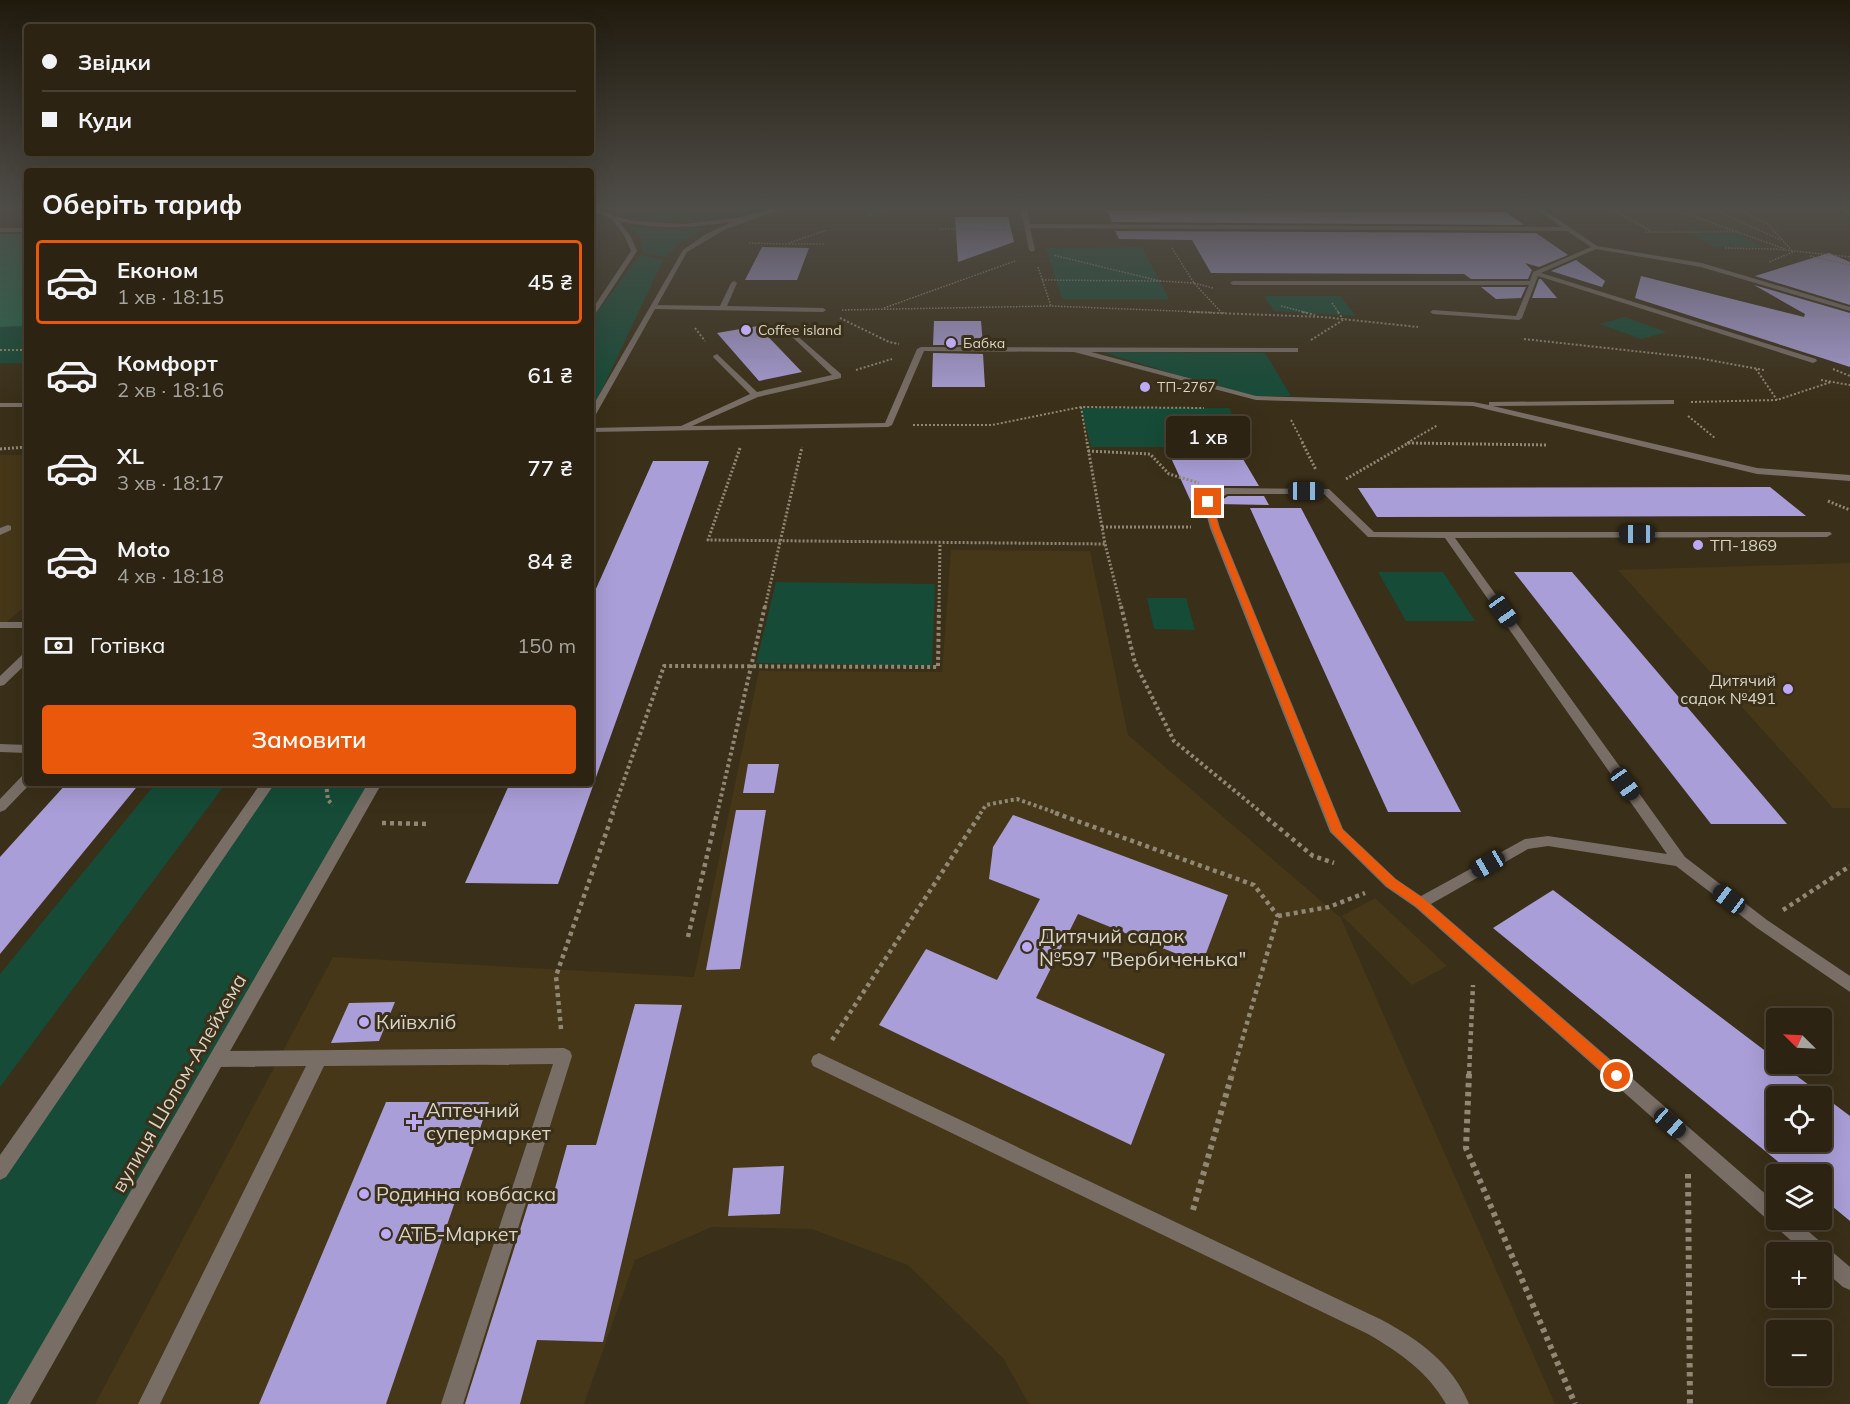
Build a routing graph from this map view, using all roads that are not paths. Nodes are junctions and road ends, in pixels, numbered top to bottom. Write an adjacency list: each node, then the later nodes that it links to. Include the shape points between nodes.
1 (618, 275): 13 (street)
2 (672, 275): 9 (street)
3 (1535, 275): 7 (street)
4 (1540, 275): 19 (street)
5 (1733, 275): 11 (street)
6 (1233, 283): 7 (street)
7 (1533, 283): 14 (street, via 1519,318)
8 (734, 284): 10 (street)
9 (654, 307): 10 (street); 25 (street)
10 (723, 308): 12 (street)
11 (1850, 309)
12 (823, 310)
13 (594, 311)
14 (1433, 312)
15 (787, 329): 20 (street, via 838,376)
16 (1073, 350): 17 (street); 22 (street, via 1245,397); 26 (street, via 921,349 888,425)
17 (1295, 350)
18 (717, 356): 20 (street)
19 (1813, 361)
20 (755, 395): 26 (street)
21 (1671, 402): 22 (street)
22 (1473, 404): 28 (street, via 1756,471)
23 (0, 405): 24 (street)
24 (24, 405)
25 (594, 411)
26 (679, 429): 27 (street)
27 (594, 430)
28 (1850, 478)
29 (0, 525): 30 (street, via 8,528)
30 (0, 532)
31 (1827, 534): 32 (street)
32 (1448, 535): 43 (street); 44 (street, via 1371,535 1326,491 1225,491 1208,502 1337,832 1391,883)
33 (0, 625): 34 (street)
34 (24, 625)
35 (24, 660): 36 (street)
36 (0, 682)
37 (0, 748): 38 (street)
38 (24, 748)
39 (24, 782): 42 (street)
40 (265, 786): 49 (street)
41 (373, 786): 47 (street, вулиця Шолом-Алейхема)
42 (0, 807)
43 (1680, 861): 44 (street, via 1548,841 1525,844); 45 (street, via 1761,924)
44 (1420, 903): 50 (street)
45 (1850, 985)
46 (319, 1058): 47 (street); 56 (street); 57 (street, via 564,1056)
47 (217, 1059): 55 (street, вулиця Шолом-Алейхема)
48 (819, 1061): 58 (street, via 1375,1327 1412,1347 1442,1376)
49 (0, 1171)
50 (1766, 1207)
51 (1792, 1230): 52 (street)
52 (1806, 1242)
53 (1832, 1264): 54 (street)
54 (1850, 1280)
55 (18, 1404)
56 (149, 1404)
57 (452, 1404)
58 (1458, 1404)

